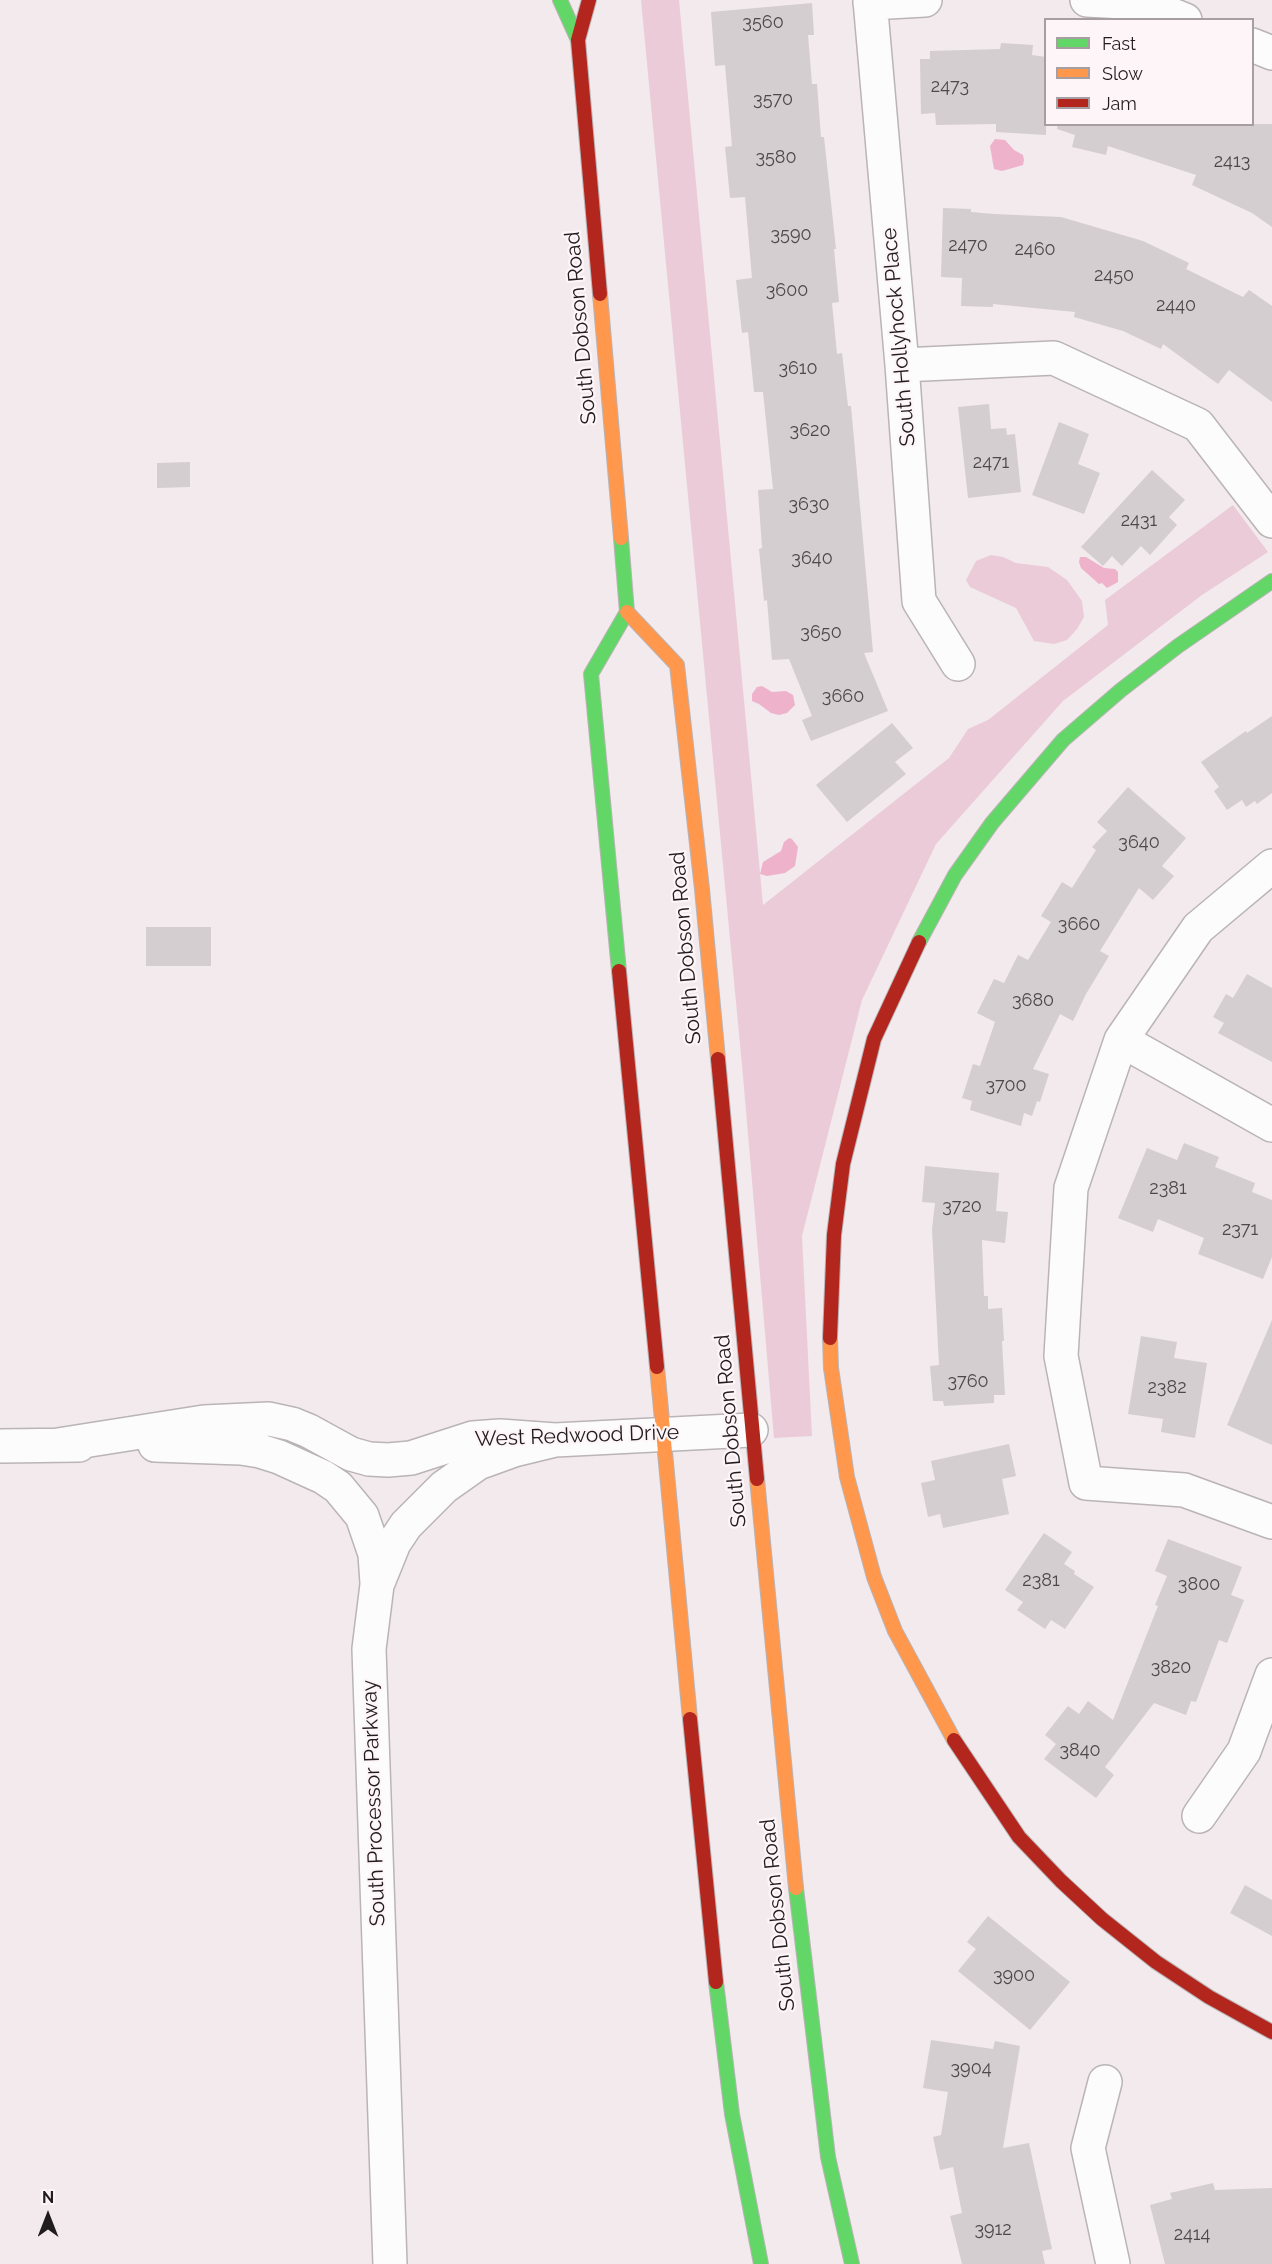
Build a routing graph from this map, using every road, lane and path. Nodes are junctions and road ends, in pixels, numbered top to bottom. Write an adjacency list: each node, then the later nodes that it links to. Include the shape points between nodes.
1 (560, 0): 7 (main road, South Dobson Road)
2 (589, 0): 7 (main road, South Dobson Road)
3 (925, 0): 5 (street)
4 (1087, 0): 6 (street, via 1142,3)
5 (870, 2): 10 (street, South Hollyhock Place)
6 (1180, 18)
7 (578, 40): 13 (main road, South Dobson Road)
8 (1254, 46): 9 (street)
9 (1272, 52)
10 (902, 365): 11 (street, via 1053,358 1198,425); 14 (street, South Hollyhock Place, via 919,601)
11 (1272, 521)
12 (1272, 581): 27 (main road, via 1178,646 1063,740 955,875 926,926 874,1040 843,1164 830,1309 831,1368 838,1422 859,1527 895,1631 941,1719 1019,1837 1060,1881 1156,1962)
13 (627, 612): 18 (main road, South Dobson Road, via 677,665 702,889); 19 (main road, via 591,674)
14 (958, 664)
15 (1272, 866): 16 (street, via 1198,928)
16 (1121, 1040): 17 (street); 23 (street, via 1071,1188 1060,1356 1086,1483 1184,1490)
17 (1272, 1125)
18 (751, 1430): 19 (street, West Redwood Drive); 31 (main road, South Dobson Road, via 813,2050 828,2157)
19 (665, 1433): 20 (street, West Redwood Drive); 30 (main road, via 713,1960 732,2114)
20 (555, 1440): 21 (street, West Redwood Drive, via 473,1438 411,1458 369,1459 292,1424 245,1419); 24 (street, South Processor Parkway, via 478,1463 444,1487 406,1525)
21 (58, 1444): 22 (street, West Redwood Drive); 24 (street, West Redwood Drive, via 241,1448 308,1469 338,1487 362,1516 375,1554)
22 (0, 1446)
23 (1272, 1522)
24 (377, 1585): 29 (street, South Processor Parkway, via 369,1649)
25 (1272, 1674): 26 (street, via 1244,1751)
26 (1199, 1816)
27 (1272, 2032)
28 (1105, 2082): 32 (street, via 1088,2148)
29 (390, 2264)
30 (761, 2264)
31 (852, 2264)
32 (1113, 2264)

